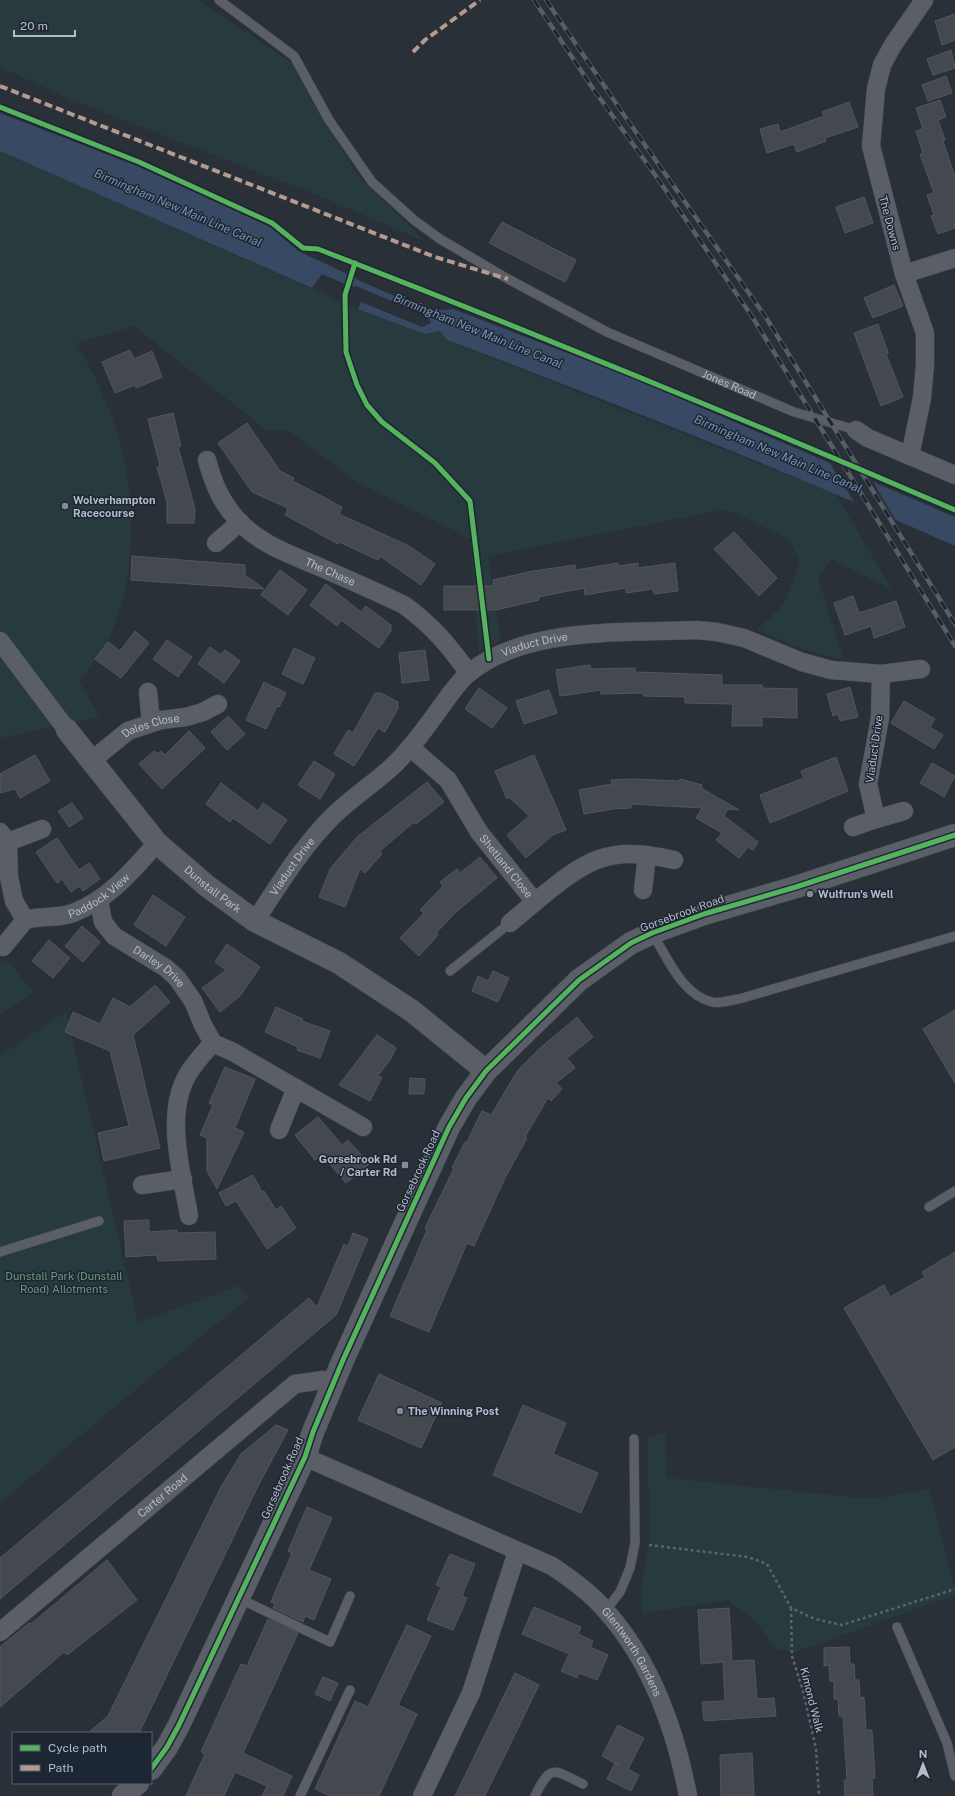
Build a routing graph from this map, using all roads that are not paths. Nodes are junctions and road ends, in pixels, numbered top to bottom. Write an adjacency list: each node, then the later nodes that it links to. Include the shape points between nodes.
1 (219, 0): 5 (lane, Jones Road, via 294,56 337,132 372,182 414,220 440,239 508,279 608,332 794,412)
2 (924, 0): 4 (street, The Downs, via 882,65 876,89 872,126 871,146 877,176)
3 (955, 258): 4 (street)
4 (904, 274): 6 (street, The Downs, via 925,333 922,398)
5 (856, 430): 6 (street, Jones Road, via 868,438)
6 (910, 456): 8 (street, Jones Road)
7 (207, 460): 9 (street, The Chase, via 213,483)
8 (955, 476)
9 (240, 522): 10 (street); 13 (street, The Chase, via 271,546 404,606 422,618 443,638)
10 (216, 543)
11 (0, 641): 18 (street, Dunstall Park)
12 (921, 669): 14 (street, Viaduct Drive)
13 (468, 673): 14 (street, Viaduct Drive, via 496,657 529,643 555,637 697,630 744,638 802,662 831,670); 19 (street, Viaduct Drive)
14 (881, 674): 22 (street, Viaduct Drive, via 880,718 868,784)
15 (148, 692): 17 (street)
16 (218, 704): 17 (street, Dales Close, via 202,712)
17 (151, 723): 20 (street, Dales Close, via 128,731)
18 (67, 730): 20 (street, Dunstall Park)
19 (411, 748): 32 (street, Shetland Close, via 448,780 479,832); 34 (street, Viaduct Drive, via 384,775 333,816 312,838)
20 (91, 761): 27 (street, Dunstall Park)
21 (904, 811): 22 (street)
22 (876, 819): 23 (street)
23 (853, 827)
24 (42, 829): 26 (street)
25 (955, 835): 36 (street, Gorsebrook Road, via 704,914)
26 (4, 837): 33 (street, via 8,876 14,901)
27 (157, 843): 31 (street, Paddock View, via 118,886); 34 (street, Dunstall Park, via 207,886)
28 (647, 855): 29 (street, Shetland Close); 30 (street); 32 (street, Shetland Close, via 609,855 590,862)
29 (674, 860)
30 (643, 890)
31 (98, 900): 33 (street, Paddock View, via 72,913); 40 (street, Darley Drive, via 103,922 114,936 178,978 193,1001)
32 (535, 902): 35 (street)
33 (24, 920): 38 (street)
34 (255, 921): 41 (street, Dunstall Park, via 339,963 412,1011)
35 (510, 924): 39 (lane)
36 (652, 933): 37 (lane, via 683,982 697,996 713,1003 740,999); 41 (street, Gorsebrook Road, via 630,943 579,980)
37 (955, 936)
38 (3, 947)
39 (450, 971)
40 (213, 1043): 42 (street); 45 (street, via 188,1075 180,1094 176,1115)
41 (486, 1071): 52 (street, Gorsebrook Road, via 449,1127)
42 (296, 1088): 43 (street); 44 (street)
43 (363, 1127)
44 (279, 1130)
45 (183, 1179): 46 (street); 49 (street)
46 (142, 1185)
47 (955, 1191): 48 (lane)
48 (929, 1207)
49 (189, 1216)
50 (99, 1221): 51 (lane)
51 (0, 1252)
52 (333, 1383): 54 (street, Gorsebrook Road); 60 (street, Carter Road, via 323,1380 295,1384)
53 (634, 1439): 58 (lane, via 635,1543 630,1568 620,1592)
54 (305, 1457): 55 (street, Glentworth Gardens); 57 (street, Gorsebrook Road)
55 (517, 1552): 58 (street, Glentworth Gardens, via 552,1566); 68 (street, via 471,1692)
56 (350, 1596): 57 (lane, via 330,1642)
57 (238, 1598): 62 (street, Gorsebrook Road, via 173,1736)
58 (606, 1610): 70 (street, Glentworth Gardens, via 657,1692 681,1759)
59 (897, 1627): 63 (lane, via 947,1743)
60 (0, 1632)
61 (350, 1690): 67 (lane)
62 (152, 1768)
63 (955, 1776)
64 (137, 1784): 66 (street)
65 (583, 1784): 69 (lane, via 558,1771 549,1773)
66 (123, 1796)
67 (300, 1796)
68 (422, 1796)
69 (535, 1796)
70 (688, 1796)

